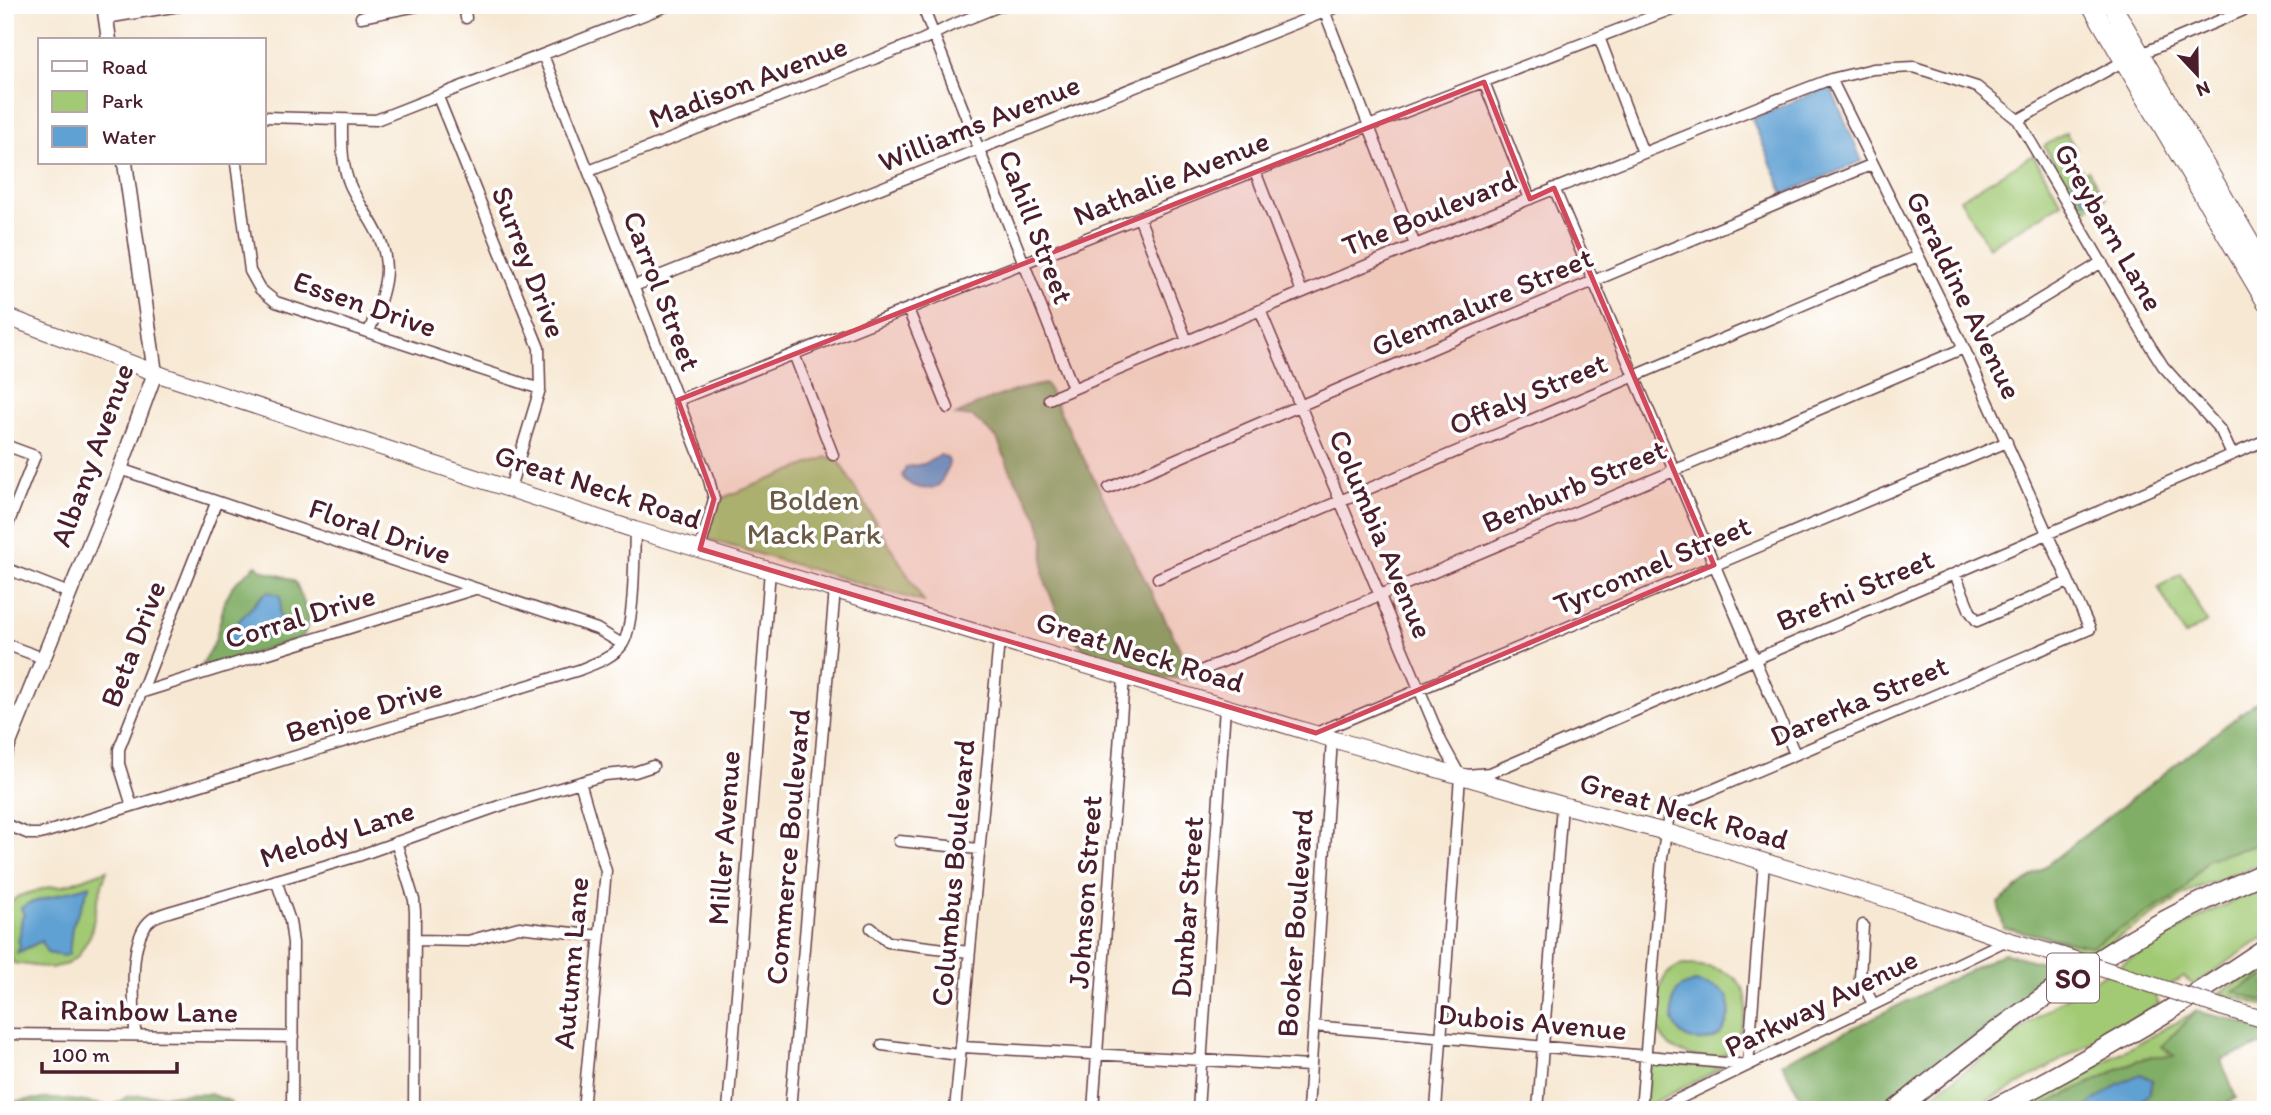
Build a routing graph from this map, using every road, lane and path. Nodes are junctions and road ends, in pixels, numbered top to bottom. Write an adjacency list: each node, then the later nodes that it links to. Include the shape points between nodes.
1 (185, 5): 13 (street)
2 (422, 5): 14 (street)
3 (464, 5): 15 (street)
4 (670, 5): 19 (street)
5 (922, 5): 16 (street, Cahill Street)
6 (1002, 5): 16 (street, Madison Avenue)
7 (1342, 5): 12 (street, Williams Avenue)
8 (1682, 5): 17 (street, Nathalie Avenue)
9 (2091, 5): 20 (main road)
10 (2112, 5): 20 (main road)
11 (2256, 5): 20 (street, Greybarn Lane)
12 (1323, 9): 27 (street); 28 (street, Williams Avenue)
13 (105, 12): 18 (street)
14 (361, 17)
15 (466, 18)
16 (934, 34): 28 (street, Cahill Street); 33 (street, Madison Avenue)
17 (1599, 37): 22 (street, Nathalie Avenue); 29 (street)
18 (109, 38)
19 (543, 55): 23 (street); 33 (street, Carrol Street)
20 (2132, 57): 26 (street, Greybarn Lane); 38 (main road)
21 (1831, 79): 26 (street, The Boulevard, via 1873,69 1919,66 1977,87); 29 (street, The Boulevard); 32 (street, Geraldine Avenue)
22 (1484, 82): 27 (street, Nathalie Avenue); 36 (street)
23 (438, 97): 25 (street, via 376,120); 59 (street, Surrey Drive, via 539,348)
24 (266, 117): 25 (street)
25 (342, 120): 51 (street, via 342,159 349,183 382,240 386,269)
26 (2018, 120): 41 (street, Greybarn Lane)
27 (1369, 126): 34 (street, Nathalie Avenue); 39 (street)
28 (979, 149): 42 (street, Cahill Street); 45 (street, Williams Avenue)
29 (1643, 153): 35 (street, The Boulevard)
30 (125, 164): 56 (street, Albany Avenue)
31 (236, 164): 51 (street, Essen Drive, via 250,271 260,289 276,302)
32 (1873, 164): 40 (street, Geraldine Avenue); 44 (street, Glenmalure Street)
33 (589, 171): 45 (street, Carrol Street)
34 (1255, 171): 37 (street, Nathalie Avenue); 46 (street)
35 (1555, 188): 36 (street, The Boulevard); 44 (street)
36 (1530, 199): 39 (street, The Boulevard)
37 (1139, 217): 42 (street, Nathalie Avenue); 53 (street)
38 (2232, 228): 43 (main road); 47 (main road)
39 (1415, 245): 46 (street, The Boulevard)
40 (1918, 256): 54 (street, Geraldine Avenue); 57 (street, Offaly Street)
41 (2102, 262): 52 (street); 68 (street, Greybarn Lane, via 2163,366 2221,431)
42 (1023, 263): 48 (street, Nathalie Avenue); 58 (street, Cahill Street)
43 (2266, 270)
44 (1594, 282): 57 (street); 62 (street, Glenmalure Street)
45 (634, 286): 61 (street, Carrol Street)
46 (1302, 292): 49 (street, The Boulevard)
47 (2266, 302)
48 (908, 309): 55 (street, Nathalie Avenue); 63 (street)
49 (1260, 310): 53 (street, The Boulevard); 62 (street, Columbia Avenue)
50 (5, 316): 56 (main road, Great Neck Road)
51 (369, 332): 59 (street, Essen Drive)
52 (1983, 334)
53 (1187, 341): 58 (street, The Boulevard)
54 (1964, 348): 65 (street, Geraldine Avenue); 70 (street, Benburb Street)
55 (794, 354): 61 (street, Nathalie Avenue); 67 (street)
56 (155, 373): 69 (street, Albany Avenue); 71 (main road, Great Neck Road)
57 (1634, 377): 70 (street); 73 (street, Offaly Street)
58 (1073, 388): 60 (street, The Boulevard)
59 (540, 389): 71 (street, Surrey Drive)
60 (1049, 399)
61 (678, 400): 78 (street, Carrol Street, via 714,499)
62 (1300, 405): 72 (street, Glenmalure Street); 73 (street, Columbia Avenue)
63 (948, 408)
64 (2266, 440): 68 (street, Brefni Street)
65 (2007, 442): 77 (street, Geraldine Avenue); 79 (street, Tyrconnel Street)
66 (5, 445): 76 (street, via 35,456)
67 (833, 455)
68 (2232, 455): 77 (street, Brefni Street)
69 (120, 469): 74 (street, Floral Drive); 87 (street, Albany Avenue)
70 (1674, 470): 79 (street); 88 (street, Benburb Street)
71 (510, 488): 75 (main road, Great Neck Road)
72 (1109, 488)
73 (1340, 500): 83 (street, Offaly Street); 88 (street, Columbia Avenue)
74 (216, 503): 85 (street, Floral Drive); 98 (street, Beta Drive)
75 (635, 530): 78 (main road, Great Neck Road); 92 (street, via 629,622)
76 (5, 532)
77 (2048, 534): 82 (street, Brefni Street); 84 (street, Geraldine Avenue)
78 (700, 549): 81 (main road, Great Neck Road)
79 (1714, 565): 94 (street); 97 (street, Tyrconnel Street)
80 (5, 568): 87 (street)
81 (770, 570): 86 (main road, Great Neck Road); 144 (street, Miller Avenue)
82 (1955, 574): 84 (street, via 1977,621); 94 (street, Brefni Street)
83 (1157, 578)
84 (2068, 582): 89 (street, Geraldine Avenue)
85 (475, 589): 92 (street, Floral Drive, via 597,629); 98 (street, Corral Drive)
86 (835, 589): 90 (main road, Great Neck Road); 145 (street, Commerce Boulevard)
87 (69, 593): 93 (street, Albany Avenue)
88 (1380, 596): 95 (street, Benburb Street); 97 (street, Columbia Avenue)
89 (2090, 629): 103 (street, Darerka Street)
90 (999, 640): 96 (main road, Great Neck Road); 113 (street, Columbus Boulevard)
91 (5, 644): 93 (street)
92 (622, 644): 108 (street, Benjoe Drive, via 604,659 579,670)
93 (43, 658): 102 (street, Albany Avenue)
94 (1754, 660): 103 (street); 105 (street, Brefni Street, via 1490,773)
95 (1203, 670)
96 (1124, 678): 99 (main road, Great Neck Road); 136 (street, Johnson Street)
97 (1419, 690): 100 (street, Tyrconnel Street); 105 (street, Columbia Avenue)
98 (140, 692): 108 (street, Beta Drive, via 119,750)
99 (1225, 707): 100 (main road, Great Neck Road); 138 (street, Dunbar Street)
100 (1316, 733): 101 (main road, Great Neck Road)
101 (1332, 739): 105 (main road, Great Neck Road); 128 (street, Booker Boulevard)
102 (6, 749)
103 (1795, 754): 110 (street, Darerka Street, via 1670,808)
104 (653, 765): 106 (street, Melody Lane)
105 (1460, 776): 107 (main road, Great Neck Road); 132 (street)
106 (580, 782): 112 (street, Melody Lane); 119 (street, Autumn Lane, via 606,871)
107 (1562, 805): 110 (main road, Great Neck Road); 134 (street)
108 (132, 806): 109 (street, Benjoe Drive, via 40,834)
109 (5, 824)
110 (1666, 832): 114 (main road, Great Neck Road); 137 (street)
111 (899, 841): 113 (street)
112 (396, 842): 116 (street, Melody Lane); 120 (street, via 414,900)
113 (979, 849): 123 (street, Columbus Boulevard)
114 (1764, 862): 121 (main road, Great Neck Road); 139 (street)
115 (2266, 872): 154 (highway, SO, via 2121,946 2001,1028)
116 (276, 880): 130 (street, Melody Lane, via 152,919 139,934 135,950); 131 (street, via 293,943)
117 (1863, 925): 126 (street, via 1860,978)
118 (871, 928): 123 (street, via 888,942)
119 (600, 936): 120 (street, via 519,927 468,941); 143 (street, Autumn Lane)
120 (415, 940): 142 (street)
121 (2007, 940): 126 (street, Parkway Avenue); 127 (main road, Great Neck Road, bridge)
122 (2266, 948): 125 (highway, SO)
123 (969, 952): 135 (street, Columbus Boulevard)
124 (2266, 956): 125 (highway)
125 (2238, 967): 155 (highway, SO, via 2122,1040)
126 (1873, 1004): 139 (street, Parkway Avenue)
127 (2266, 1020)
128 (1313, 1026): 132 (street, Dubois Avenue); 140 (street, Booker Boulevard)
129 (5, 1034): 130 (street, Rainbow Lane)
130 (135, 1034): 131 (street, Rainbow Lane)
131 (293, 1037): 141 (street)
132 (1440, 1039): 134 (street, Dubois Avenue); 150 (street)
133 (882, 1045): 135 (street)
134 (1544, 1047): 137 (street, Dubois Avenue); 151 (street)
135 (960, 1051): 136 (street); 146 (street, Columbus Boulevard)
136 (1098, 1054): 138 (street); 147 (street, Johnson Street)
137 (1645, 1056): 139 (street, Dubois Avenue); 152 (street)
138 (1201, 1060): 140 (street); 148 (street, Dunbar Street)
139 (1748, 1065): 153 (street, Parkway Avenue)
140 (1310, 1066): 149 (street, Booker Boulevard)
141 (292, 1110)
142 (414, 1110)
143 (583, 1110)
144 (728, 1110)
145 (790, 1110)
146 (955, 1110)
147 (1093, 1110)
148 (1198, 1110)
149 (1308, 1110)
150 (1436, 1110)
151 (1538, 1110)
152 (1641, 1110)
153 (1656, 1110)
154 (1896, 1110)
155 (1992, 1110)

